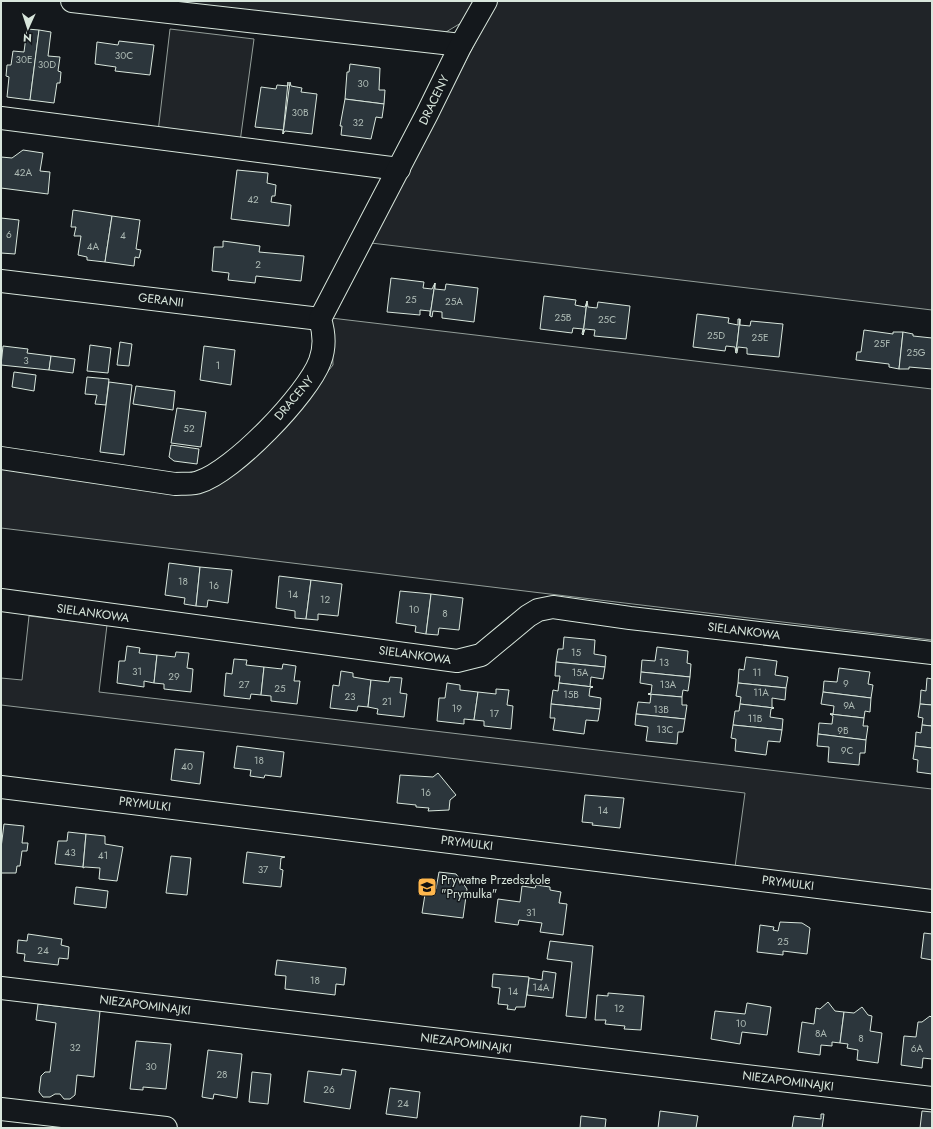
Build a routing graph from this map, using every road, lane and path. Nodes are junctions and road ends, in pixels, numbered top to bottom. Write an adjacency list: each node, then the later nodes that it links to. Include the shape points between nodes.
1 (72, 1): 3 (street)
2 (486, 1): 3 (street, DRACENY)
3 (461, 46): 5 (street, DRACENY)
4 (1, 118): 5 (street)
5 (399, 169): 7 (street, DRACENY)
6 (1, 281): 7 (street, GERANII)
7 (320, 319): 8 (street, DRACENY, via 323,350 313,377 297,397 226,469 199,482 175,484)
8 (1, 458)
9 (1, 600): 10 (street, SIELANKOWA, via 457,661 481,655 528,616 538,610 553,607)
10 (932, 653)
11 (1, 787): 12 (street, PRYMULKI)
12 (932, 901)
13 (1, 988): 14 (street, NIEZAPOMINAJKI)
14 (932, 1098)
15 (1, 1108): 16 (street)
16 (166, 1128)

